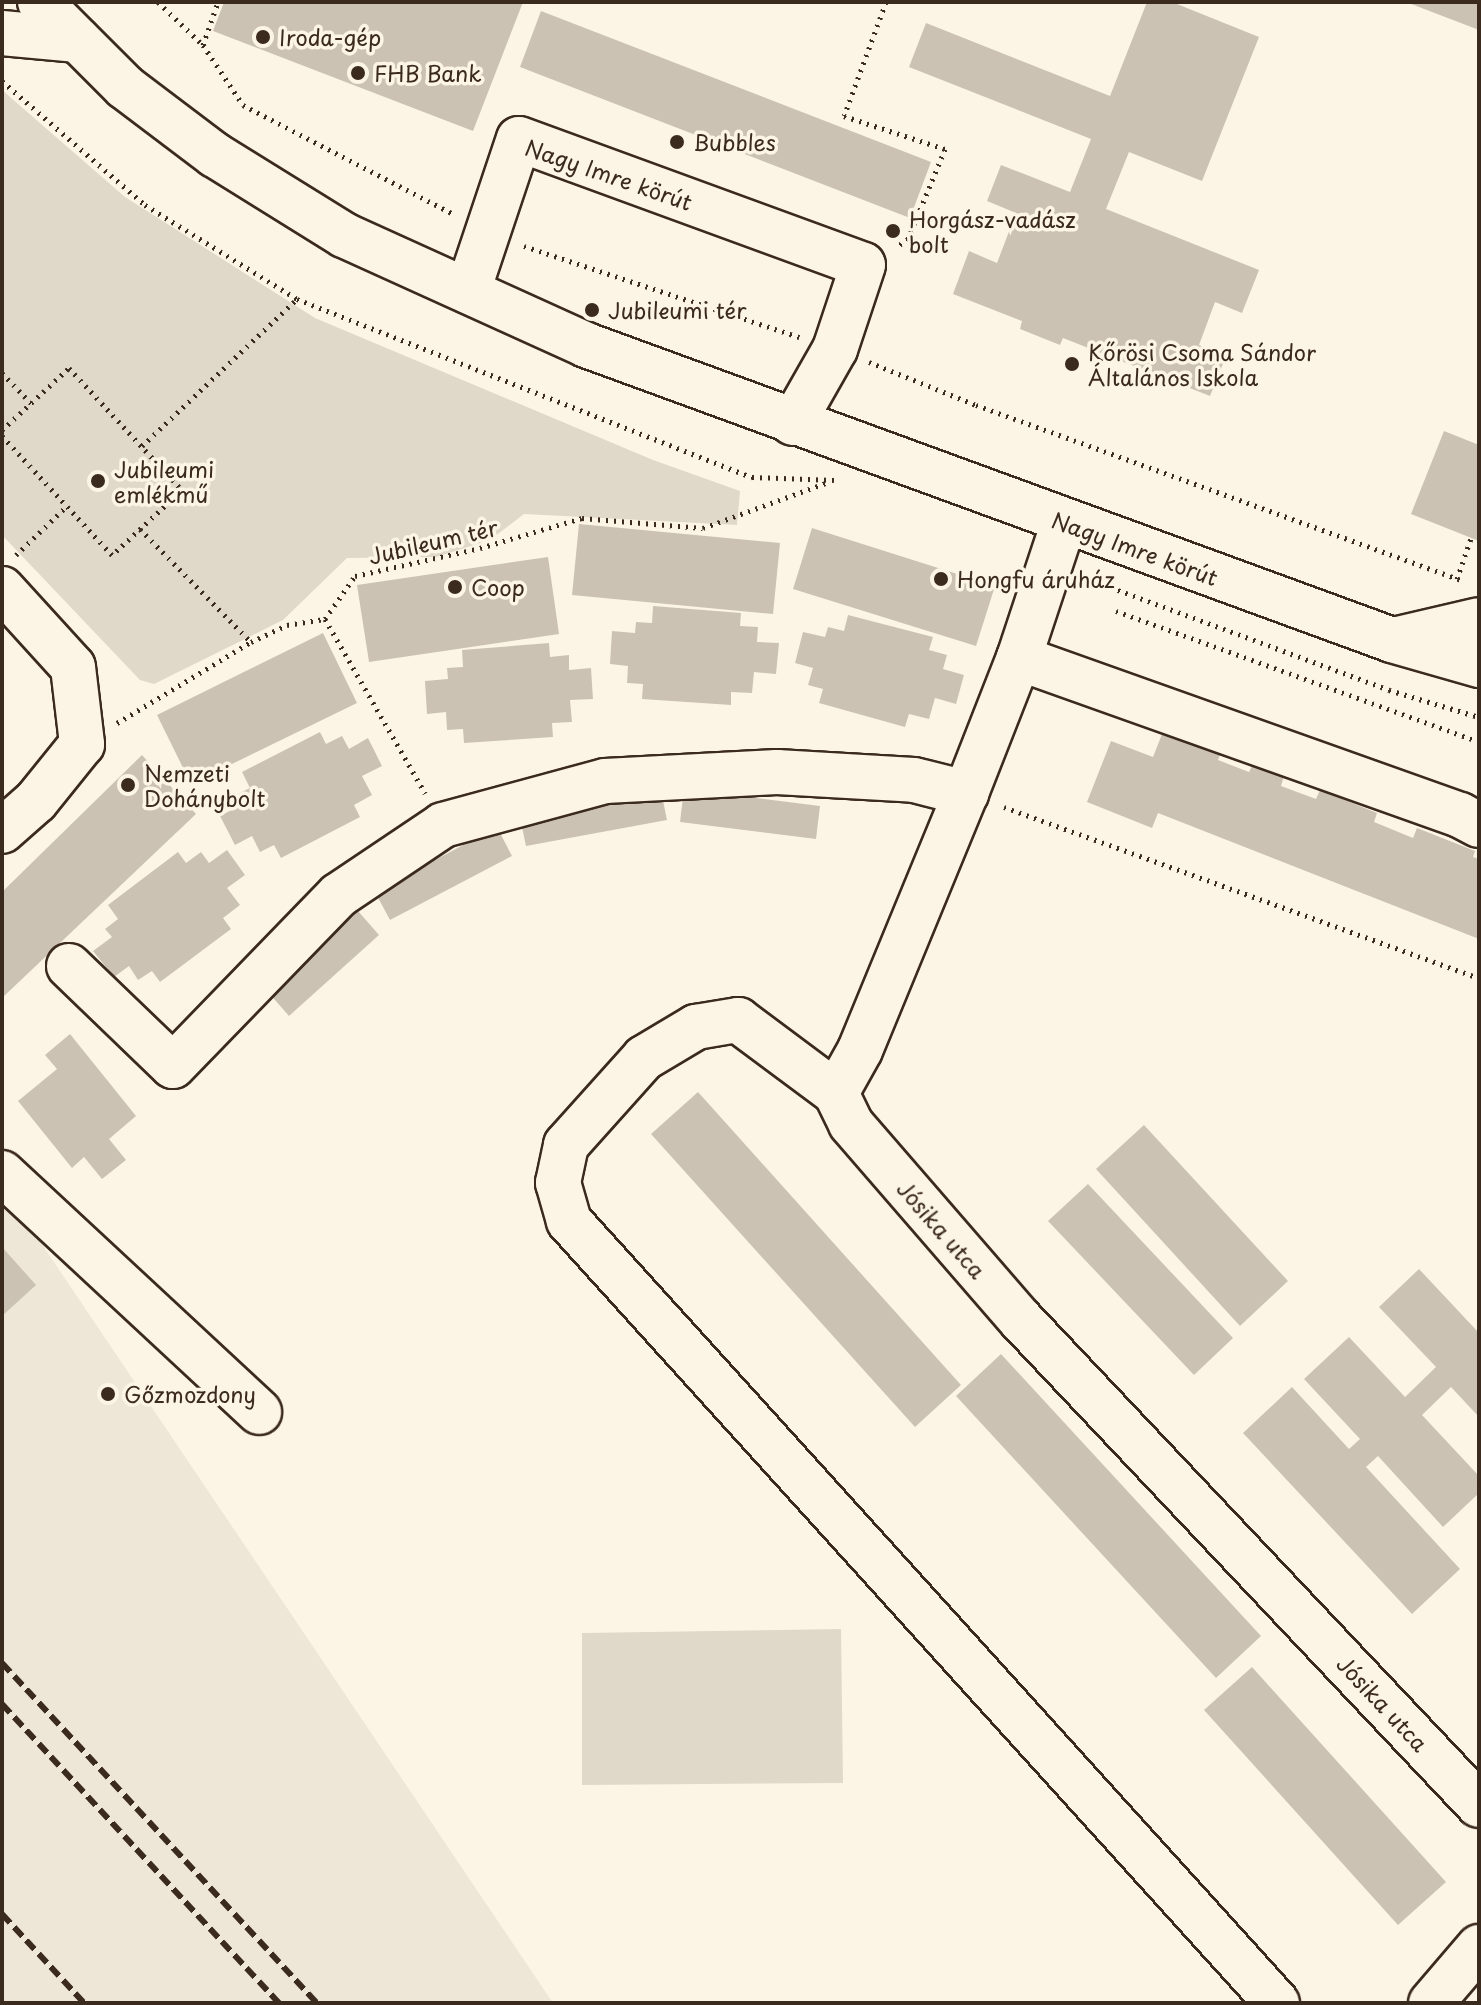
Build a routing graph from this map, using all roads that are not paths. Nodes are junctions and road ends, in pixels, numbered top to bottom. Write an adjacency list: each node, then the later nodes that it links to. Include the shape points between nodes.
1 (40, 2): 3 (street, Nagy Imre körút)
2 (2, 33): 3 (street)
3 (78, 40): 4 (street, Nagy Imre körút, via 125,87 215,155 344,235)
4 (468, 291): 5 (street, Nagy Imre körút, via 586,345); 5 (street, Nagy Imre körút, via 519,139 863,265 835,349)
5 (793, 423): 6 (street, Nagy Imre körút)
6 (1064, 522): 9 (street, Nagy Imre körút); 10 (street)
7 (8, 573): 13 (street, via 73,667 82,744)
8 (1479, 620): 9 (street)
9 (1392, 640): 11 (street, Nagy Imre körút)
10 (1019, 658): 12 (street); 14 (street)
11 (1479, 665)
12 (966, 793): 16 (street, via 914,780 777,772 605,781 443,825 339,895 173,1066); 17 (street, via 860,1050)
13 (19, 799): 15 (street)
14 (1479, 825)
15 (2, 831)
16 (69, 966)
17 (836, 1093): 20 (street, Jósika utca, via 851,1124 1021,1320); 22 (street, via 738,1020 696,1027 644,1058 566,1145 558,1183 569,1221)
18 (2, 1173): 19 (street)
19 (259, 1412)
20 (1479, 1805)
21 (1479, 1947): 23 (street)
22 (1277, 2003)
23 (1431, 2003)

